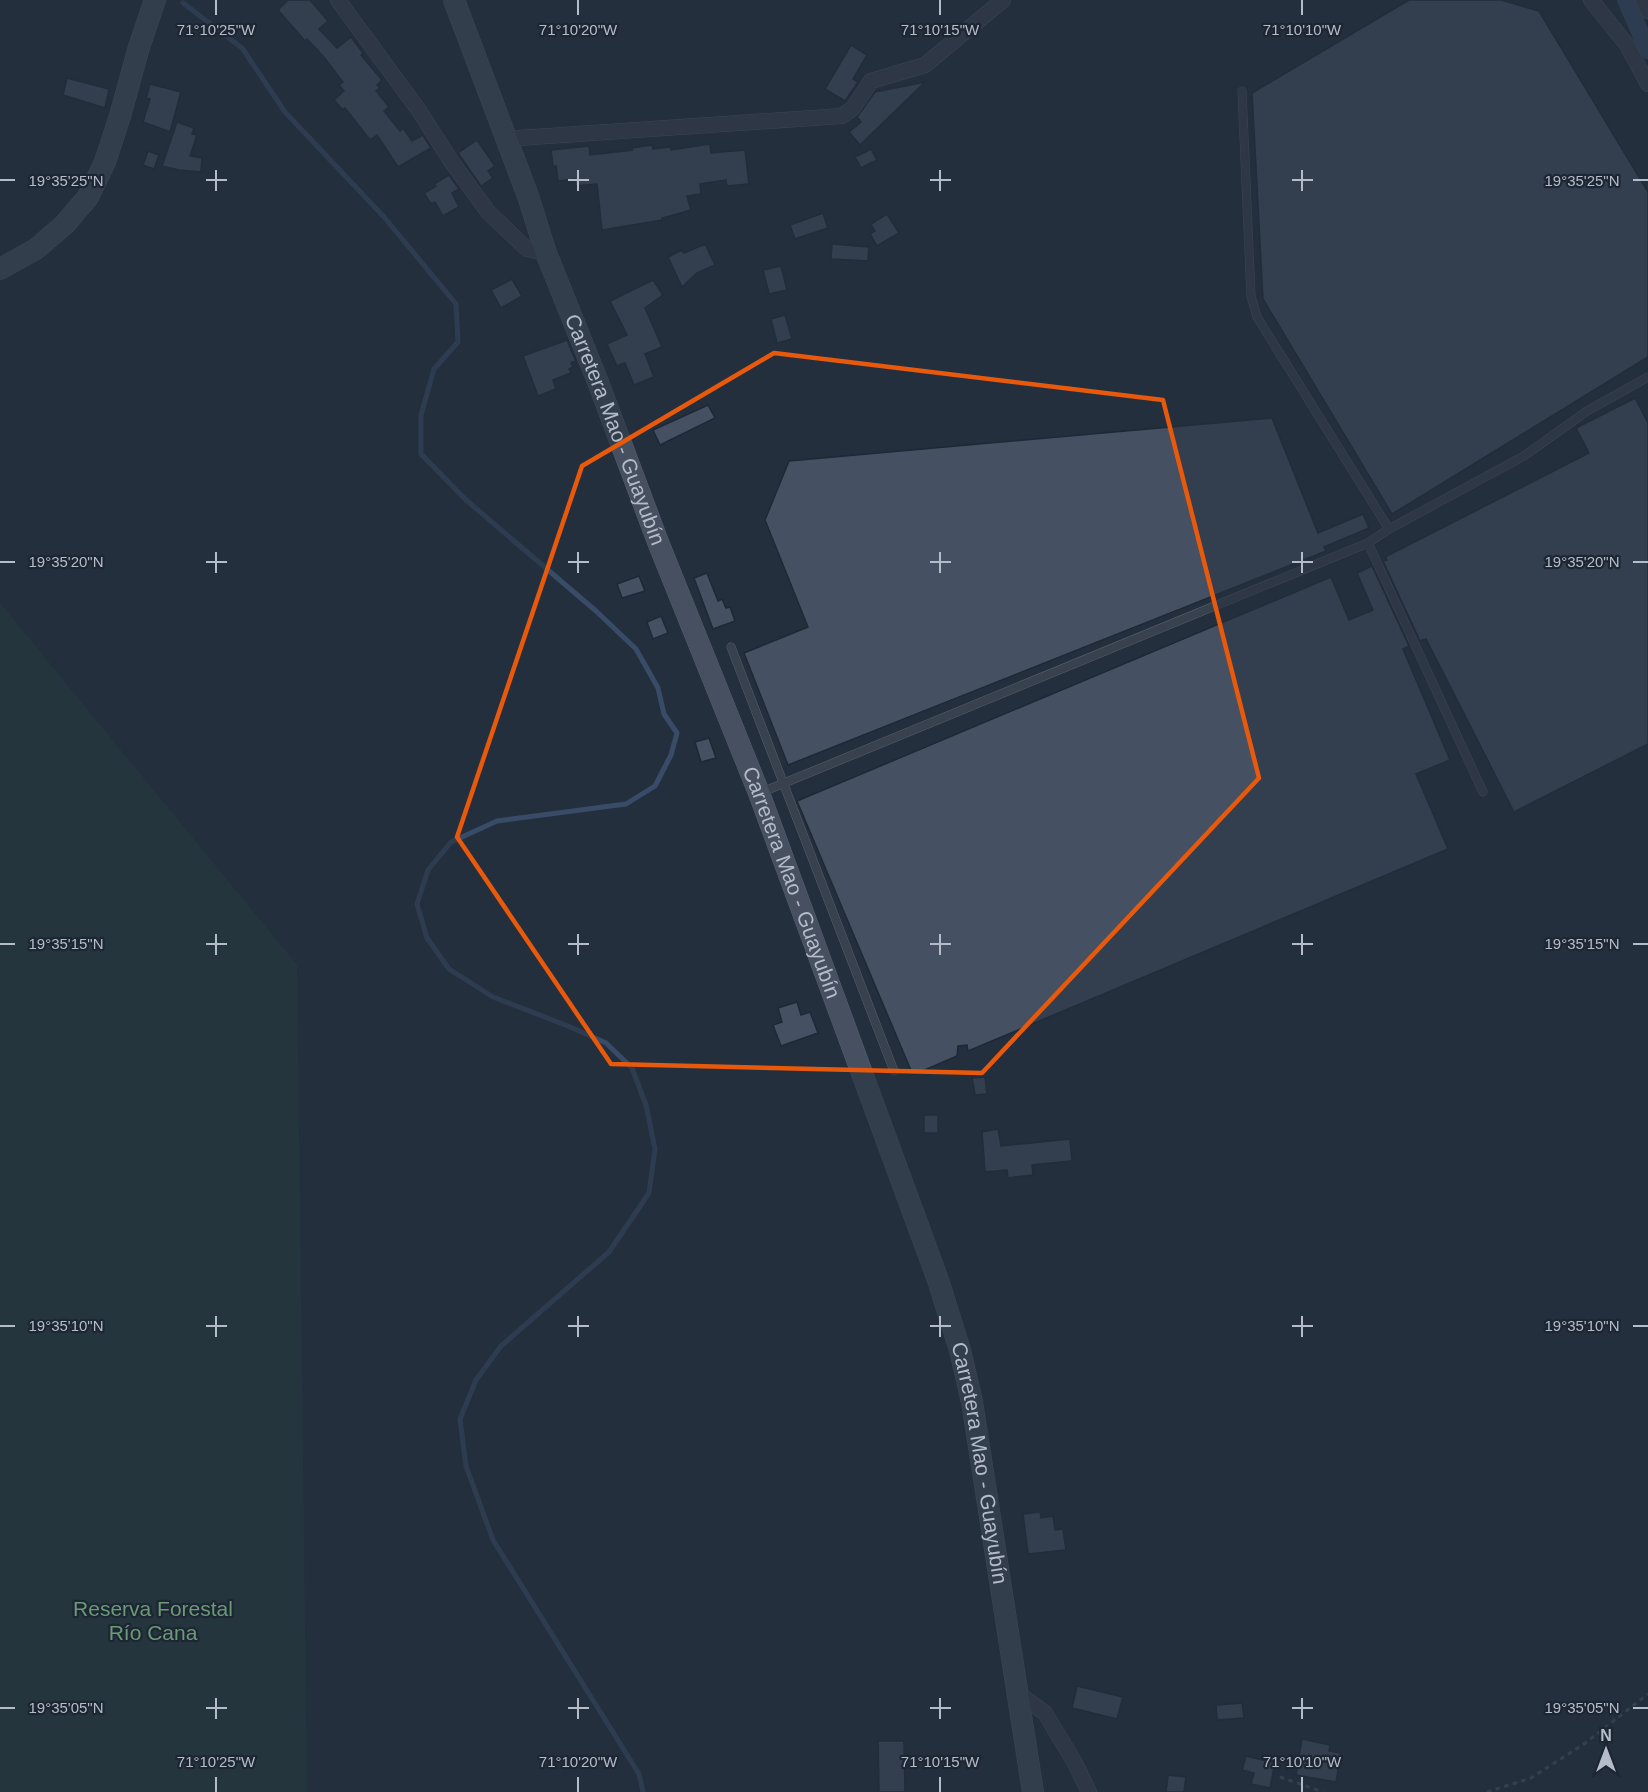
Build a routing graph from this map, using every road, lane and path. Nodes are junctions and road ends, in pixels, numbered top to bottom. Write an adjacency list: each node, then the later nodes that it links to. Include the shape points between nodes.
1 (155, 0): 12 (main road, via 105,162 88,197 36,249)
2 (338, 0): 11 (street, via 488,212 527,249)
3 (454, 0): 10 (main road, Carretera Mao - Guayubín)
4 (1003, 0): 10 (street, via 925,65 871,81 853,108 842,116)
5 (1591, 0): 8 (street, via 1627,45)
6 (1643, 0): 7 (street)
7 (1648, 11)
8 (1648, 84)
9 (1242, 91): 14 (lane, via 1251,296 1257,317)
10 (505, 139): 11 (main road, Carretera Mao - Guayubín)
11 (546, 253): 19 (main road, Carretera Mao - Guayubín)
12 (0, 269)
13 (1648, 377): 14 (lane, via 1587,411 1524,456)
14 (1389, 529): 15 (lane)
15 (1368, 543): 17 (lane); 18 (lane)
16 (731, 647): 17 (lane)
17 (783, 784): 19 (lane); 20 (lane)
18 (1483, 792)
19 (759, 793): 21 (main road, Carretera Mao - Guayubín, via 938,1280 960,1350 972,1402)
20 (894, 1071)
21 (1018, 1694): 24 (main road, Carretera Mao - Guayubín); 25 (street, via 1045,1713)
22 (1648, 1694): 27 (path, via 1584,1744 1531,1778)
23 (1280, 1777): 26 (path)
24 (1033, 1792)
25 (1089, 1792)
26 (1323, 1792)
27 (1487, 1792)

